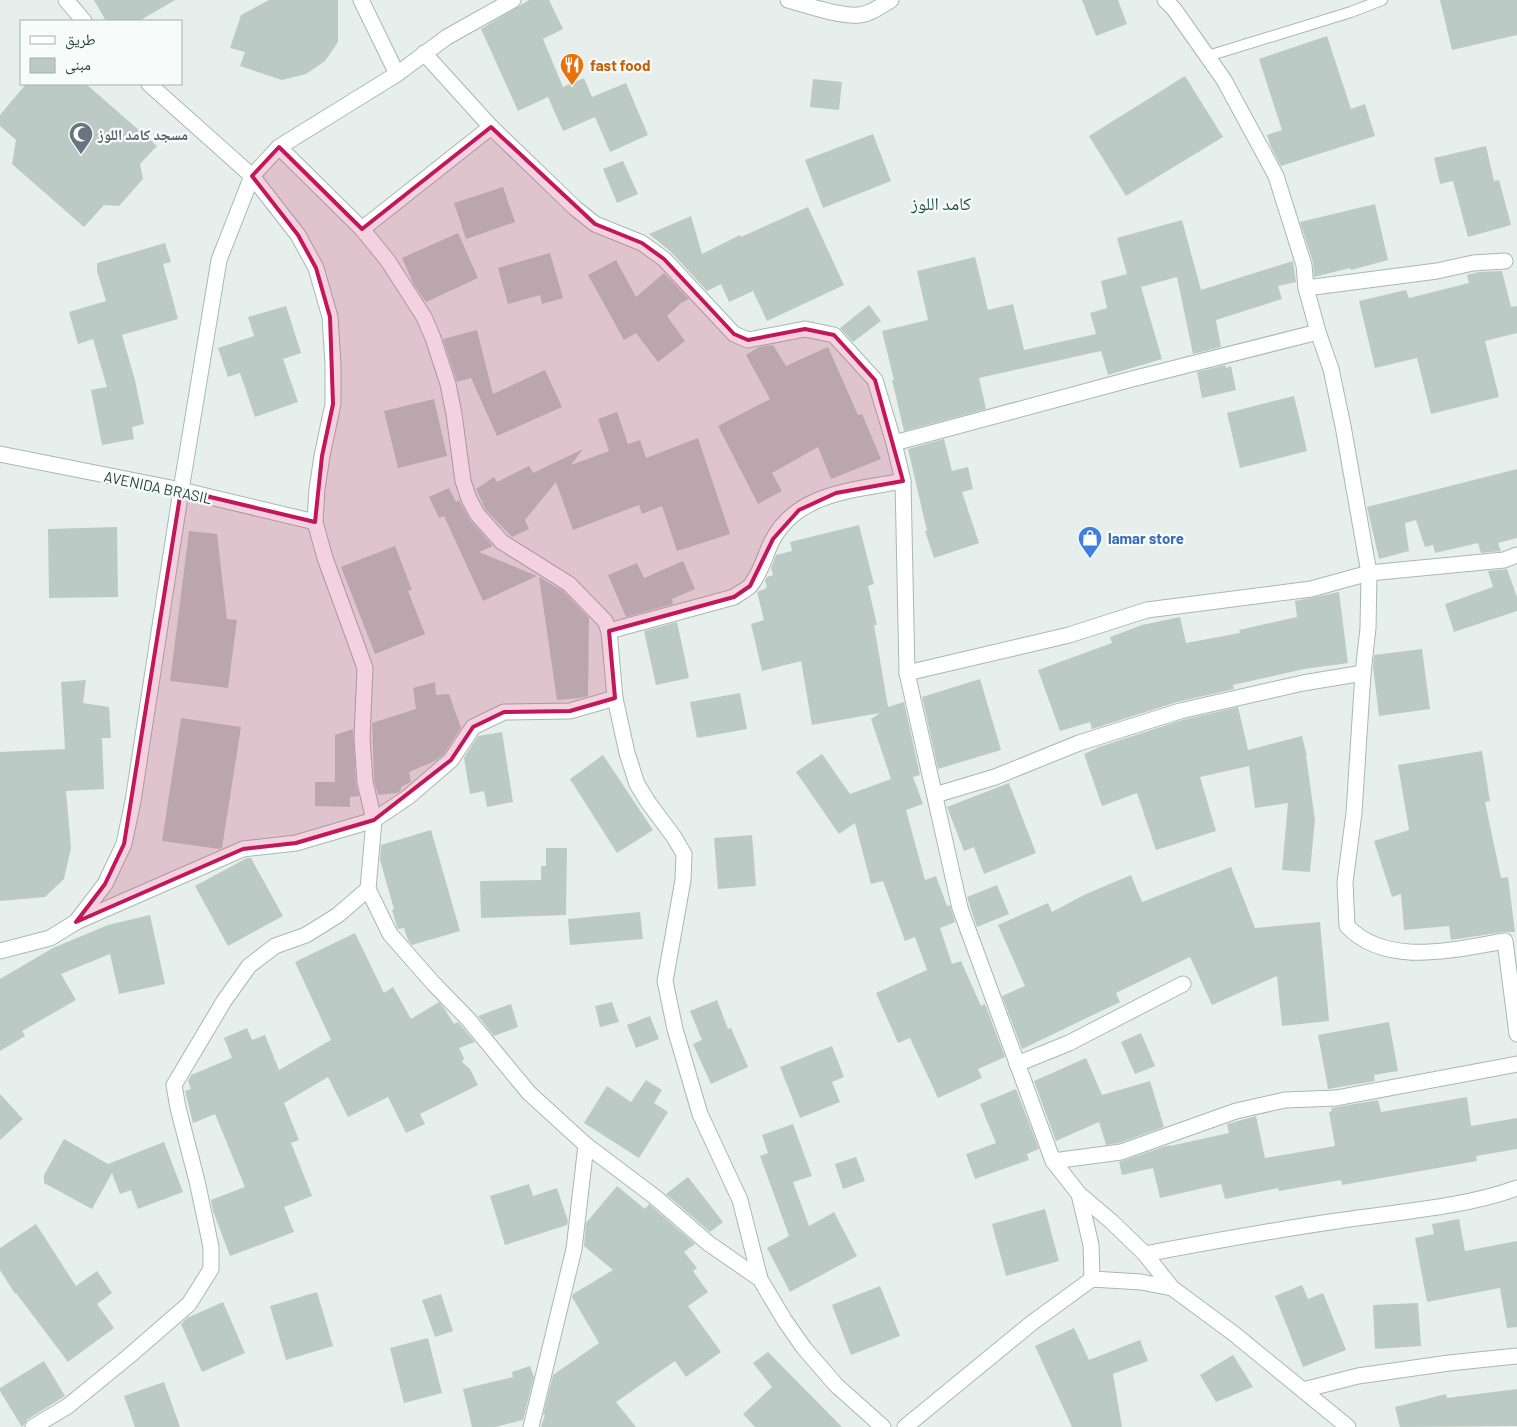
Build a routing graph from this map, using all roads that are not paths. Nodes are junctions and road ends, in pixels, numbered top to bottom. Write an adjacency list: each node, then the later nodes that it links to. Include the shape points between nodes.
1 (66, 0): 8 (street)
2 (361, 0): 11 (street)
3 (513, 0): 9 (street)
4 (788, 0): 5 (street, via 858,15)
5 (891, 0)
6 (1165, 0): 10 (street)
7 (1382, 0): 10 (lane)
8 (83, 20)
9 (424, 53): 11 (street); 13 (street)
10 (1208, 56): 18 (street, via 1276,176 1304,265)
11 (397, 74): 14 (street)
12 (150, 85): 15 (street)
13 (491, 127): 16 (street); 20 (street, via 595,224 642,243 664,259 734,334 748,340 805,329 834,335 874,380)
14 (280, 147): 15 (street); 16 (street)
15 (252, 176): 23 (street, via 219,260); 24 (street, via 298,235 316,268 330,317 334,404 322,456)
16 (362, 229): 27 (street, via 413,298 433,338 449,391 462,481 477,514 502,542 569,584 605,621)
17 (1505, 261): 18 (street)
18 (1306, 288): 19 (street)
19 (1318, 332): 20 (street); 26 (street, via 1331,369 1345,435)
20 (894, 443): 22 (street)
21 (0, 454): 23 (street, AVENIDA BRASIL)
22 (904, 481): 27 (street, via 836,493 799,510 773,539 750,586 734,597); 28 (street)
23 (181, 490): 24 (street, AVENIDA BRASIL); 34 (street, via 124,844 104,884)
24 (315, 522): 32 (street, via 365,668 362,738 365,782)
25 (1517, 555): 26 (street, via 1504,560)
26 (1369, 573): 28 (street, via 1311,589 1147,610 1069,635); 29 (street)
27 (609, 632): 30 (street)
28 (907, 673): 31 (street)
29 (1363, 674): 31 (street, via 1303,683 1180,711); 35 (street, via 1354,813 1344,882 1348,926 1363,940 1396,950 1436,952)
30 (615, 698): 32 (street, via 570,711 504,712 472,727 451,760); 46 (street, via 637,784 684,854 683,880 665,981 675,1030 700,1114 740,1200)
31 (935, 795): 39 (street, via 960,908)
32 (374, 820): 33 (street); 34 (street, via 296,844 243,849)
33 (368, 889): 41 (street, via 390,934 468,1019 529,1093); 51 (street, via 338,915 306,934 274,946 249,966 174,1085 210,1247 211,1269 190,1304 68,1406)
34 (76, 922): 36 (street, via 50,938)
35 (1511, 940): 38 (street)
36 (0, 951)
37 (1183, 984): 39 (street, via 1069,1043)
38 (1517, 1034)
39 (1017, 1064): 42 (street)
40 (1517, 1064): 42 (street, via 1336,1098 1286,1100 1236,1111 1121,1152)
41 (586, 1145): 46 (street, via 655,1197 708,1243); 52 (street, via 574,1249)
42 (1053, 1161): 44 (street)
43 (1517, 1188): 45 (street, via 1495,1196 1429,1208 1304,1225)
44 (1079, 1194): 45 (street); 47 (street, via 1090,1245)
45 (1145, 1254): 48 (street)
46 (760, 1279): 53 (street, via 804,1348 836,1385)
47 (1092, 1279): 48 (street); 54 (street, via 1033,1322)
48 (1172, 1288): 50 (street)
49 (1517, 1356): 50 (street, via 1358,1376)
50 (1303, 1390): 55 (street)
51 (33, 1427)
52 (531, 1427)
53 (883, 1427)
54 (905, 1427)
55 (1348, 1427)

